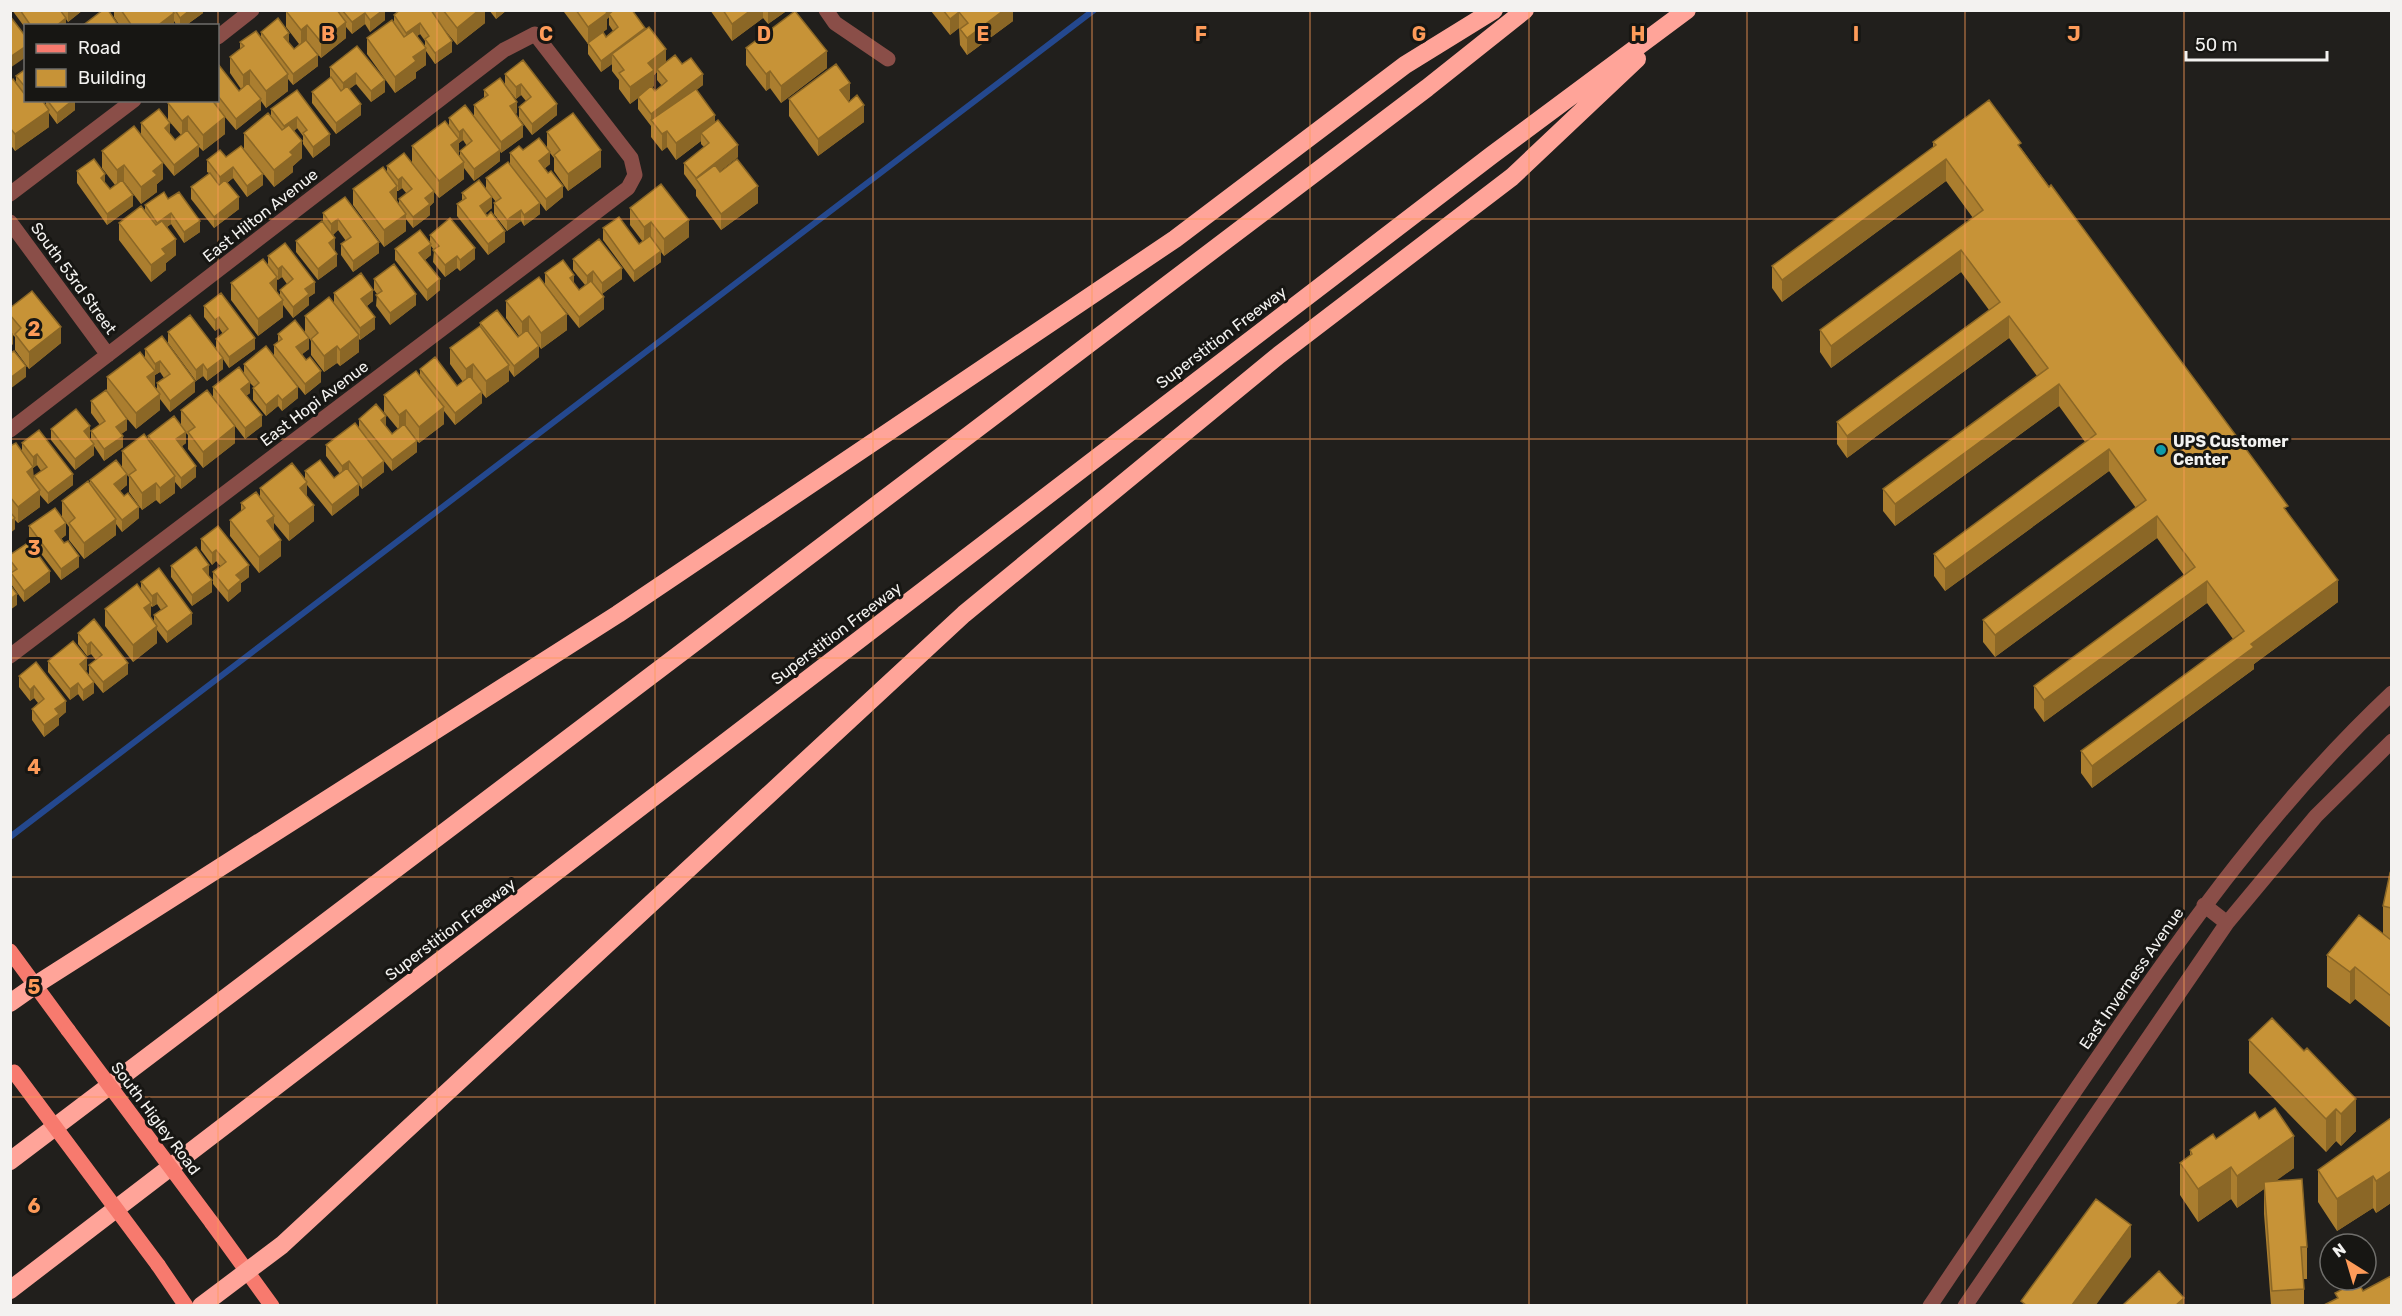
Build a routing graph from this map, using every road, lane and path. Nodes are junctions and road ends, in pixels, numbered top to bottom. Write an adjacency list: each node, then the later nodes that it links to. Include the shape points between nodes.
1 (252, 10): 7 (street)
2 (826, 10): 8 (street, via 835,23)
3 (1494, 10): 20 (highway, via 1405,65 1175,239 628,607)
4 (1526, 10): 23 (highway)
5 (1688, 10): 24 (highway, via 1512,177 1279,355 964,614 282,1245); 25 (highway, Superstition Freeway, via 1492,155)
6 (535, 34): 12 (street, East Hilton Avenue, via 504,50); 14 (street, East Hopi Avenue, via 631,158 635,175 628,188)
7 (219, 36)
8 (888, 59)
9 (131, 102): 10 (street)
10 (10, 194)
11 (10, 222): 12 (street, South 53rd Street)
12 (108, 355): 13 (street, East Hilton Avenue)
13 (10, 430)
14 (10, 656)
15 (2391, 693): 17 (street, East Inverness Avenue, via 2277,812)
16 (2391, 741): 18 (street, via 2316,816)
17 (2204, 905): 18 (street); 29 (street, East Inverness Avenue)
18 (2227, 923): 30 (street)
19 (10, 951): 20 (main road, South Higley Road)
20 (37, 984): 21 (highway); 24 (main road, South Higley Road, bridge)
21 (10, 1003)
22 (12, 1069): 26 (main road, bridge)
23 (10, 1161)
24 (248, 1272): 27 (highway); 28 (main road, South Higley Road)
25 (10, 1290)
26 (186, 1305)
27 (201, 1305)
28 (272, 1305)
29 (1930, 1305)
30 (1965, 1305)

